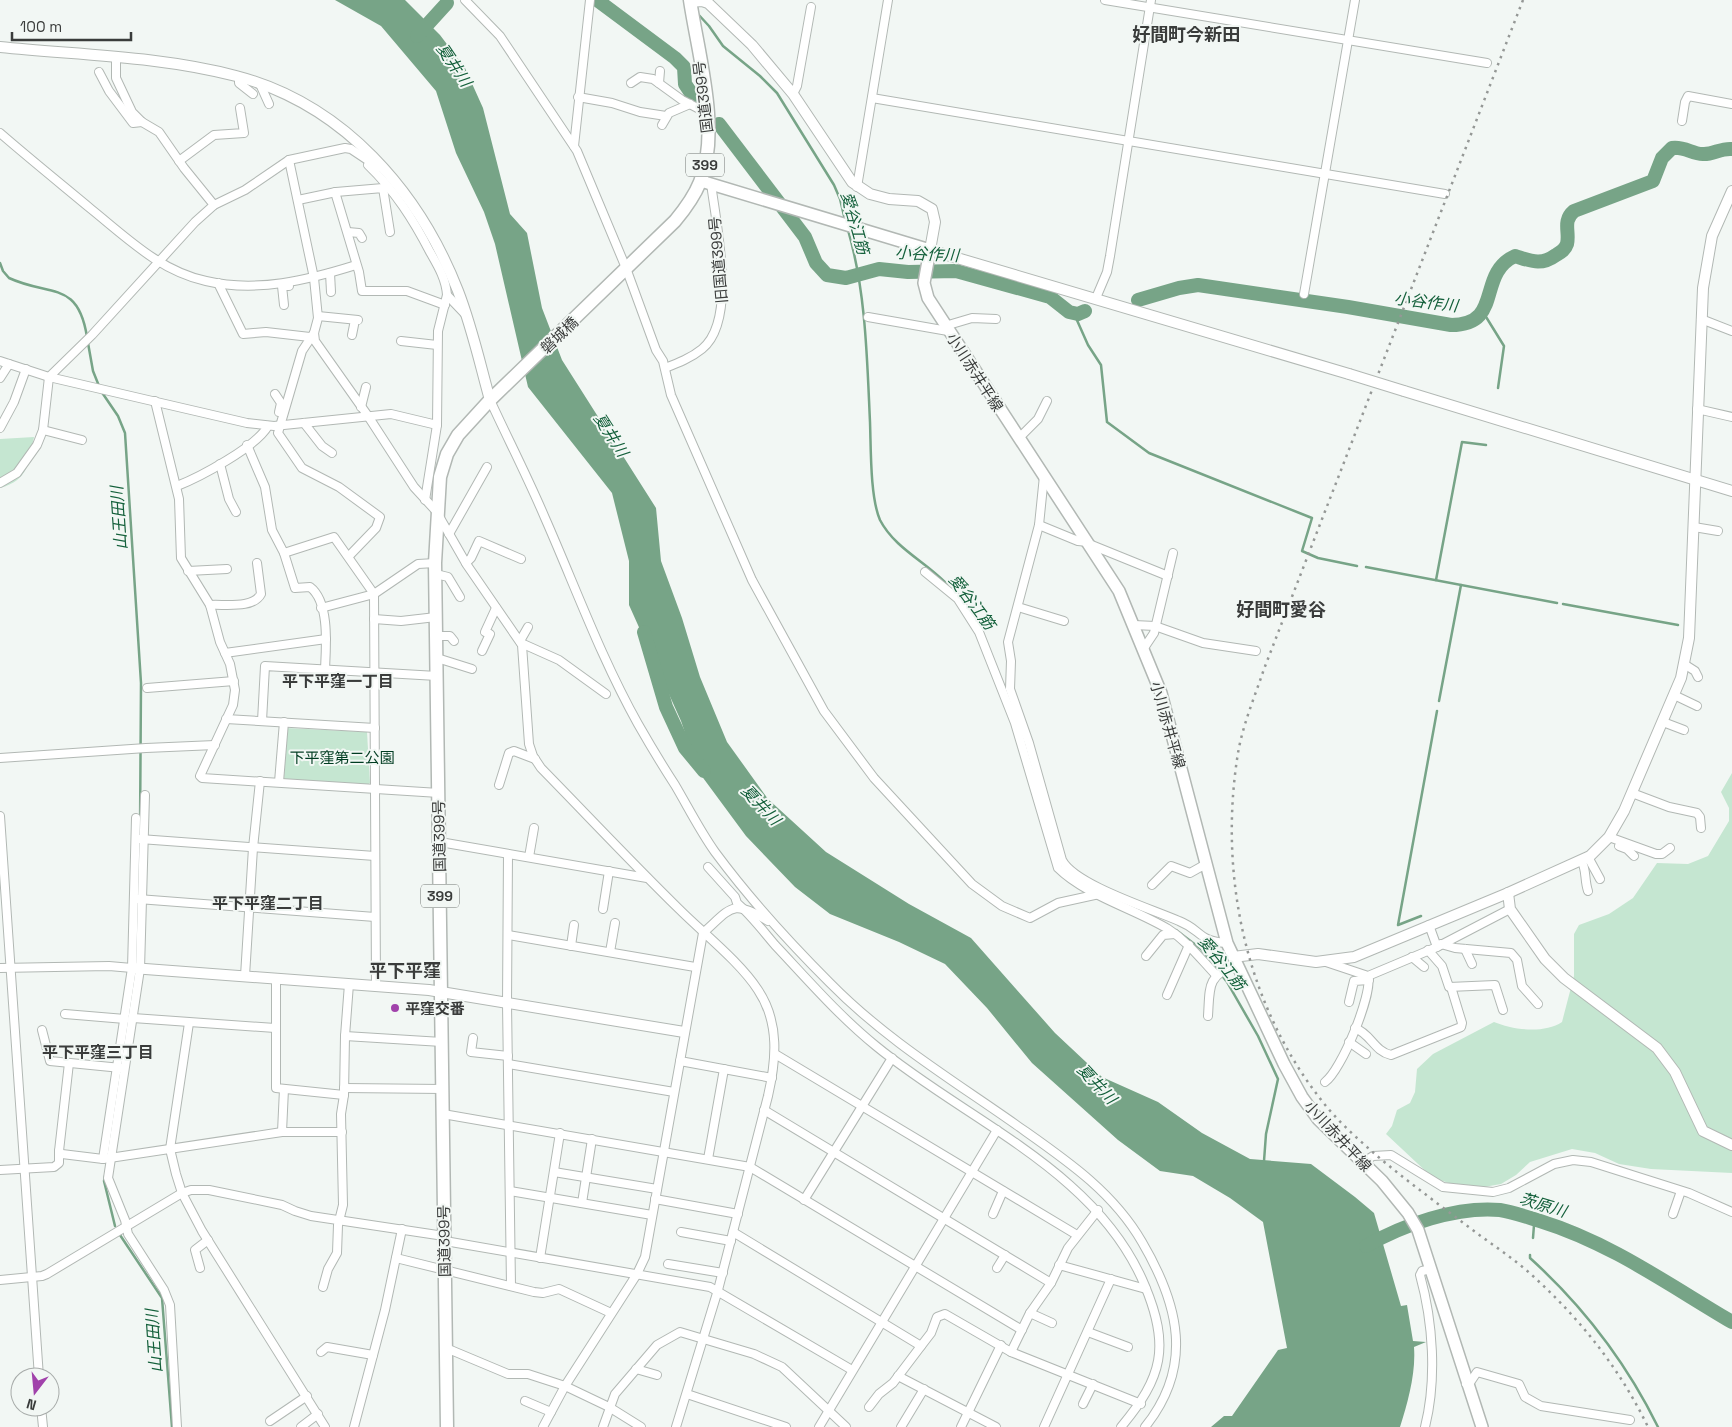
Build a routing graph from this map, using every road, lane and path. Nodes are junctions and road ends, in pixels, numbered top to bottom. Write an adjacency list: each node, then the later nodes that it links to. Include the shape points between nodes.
1 (465, 0): 34 (street, via 500,36)
2 (590, 0): 21 (street)
3 (888, 0): 22 (street)
4 (1105, 0): 7 (street)
5 (1355, 0): 9 (street)
6 (690, 1): 20 (street, via 708,3 752,45); 27 (highway, 国道399号 / 399)
7 (1150, 4): 9 (street); 33 (street)
8 (811, 7): 20 (street)
9 (1349, 41): 12 (street); 38 (street)
10 (0, 47): 11 (street)
11 (116, 58): 15 (street, via 185,66); 30 (street, via 116,78 132,112)
12 (1487, 64)
13 (660, 71): 17 (street)
14 (99, 72): 30 (street, via 133,123)
15 (239, 77): 18 (street); 19 (street, via 239,83)
16 (631, 83): 17 (street, via 644,76)
17 (659, 83): 24 (street)
18 (260, 84): 23 (street); 39 (street, via 304,104 338,126)
19 (253, 94)
20 (793, 94): 41 (street)
21 (578, 98): 28 (street); 34 (street)
22 (872, 98): 33 (street); 41 (street)
23 (269, 104)
24 (690, 104): 27 (street); 28 (street)
25 (1732, 104): 29 (street, via 1688,96)
26 (240, 108): 37 (street, via 244,133 214,136)
27 (707, 114): 40 (highway, 国道399号 / 399)
28 (666, 116): 31 (street)
29 (1682, 121)
30 (142, 122): 37 (street, via 159,132)
31 (662, 125)
32 (0, 133): 51 (street)
33 (1130, 141): 38 (street); 61 (street, via 1107,272)
34 (574, 146): 53 (street)
35 (361, 156): 36 (street, via 345,148); 39 (street); 60 (street, via 409,212 444,280)
36 (289, 160): 45 (street); 46 (street, via 244,190)
37 (179, 161): 46 (street)
38 (1325, 175): 44 (street); 59 (street)
39 (393, 176): 64 (street, via 433,238)
40 (706, 182): 50 (main road); 53 (highway, 国道399号 / 399); 77 (street, 旧国道399号, via 723,288 720,320 704,348)
41 (857, 187): 50 (street, via 881,197 918,202 932,209 936,222)
42 (1732, 191): 68 (street, via 1718,220 1708,256)
43 (335, 192): 45 (street); 47 (street); 48 (street, via 383,188)
44 (1445, 194)
45 (298, 200): 56 (street)
46 (214, 205): 51 (street)
47 (348, 232): 49 (street, via 359,233); 52 (street)
48 (390, 232)
49 (362, 238)
50 (930, 250): 61 (street); 69 (main road, 小川赤井平線, via 925,272 928,298)
51 (158, 263): 57 (street); 79 (street)
52 (356, 265): 54 (street); 63 (street, via 362,291 407,291)
53 (626, 268): 55 (highway, 国道399号 / 399); 77 (street)
54 (330, 273): 56 (street); 58 (street)
55 (615, 280): 82 (highway, 磐城橋 / 399)
56 (314, 281): 57 (street, via 269,286); 62 (street, via 282,286); 65 (street)
57 (218, 283): 71 (street, via 243,334)
58 (331, 292)
59 (1304, 294)
60 (448, 295): 63 (street); 64 (street)
61 (1096, 298): 103 (street, bridge)
62 (284, 305)
63 (445, 305): 74 (street)
64 (466, 315): 84 (street)
65 (318, 316): 71 (street); 72 (street, via 357,320)
66 (868, 318): 69 (street)
67 (996, 319): 69 (street, via 972,318)
68 (1701, 319): 70 (street); 88 (street)
69 (947, 329): 96 (main road, 小川赤井平線)
70 (1732, 330)
71 (312, 335): 87 (street); 92 (street, via 302,351)
72 (352, 335)
73 (401, 341): 74 (street)
74 (437, 345): 93 (street)
75 (0, 361): 76 (street)
76 (9, 364): 78 (street); 80 (street)
77 (665, 368): 196 (street, via 671,395 756,587 824,711 874,778 972,884 1002,906 1030,918 1058,902)
78 (26, 369): 79 (street); 94 (street)
79 (49, 377): 85 (street); 95 (street)
80 (0, 378)
81 (366, 387): 87 (street)
82 (504, 389): 84 (highway, 国道399号 / 399)
83 (275, 394): 92 (street, via 280,403)
84 (490, 400): 108 (highway, 国道399号 / 399, via 458,435 447,454 440,477); 203 (street, via 637,722 714,850)
85 (154, 401): 92 (street, via 247,423); 105 (street)
86 (1047, 401): 96 (street, via 1038,419)
87 (361, 407): 89 (street)
88 (1697, 410): 90 (street); 103 (street)
89 (368, 416): 91 (street); 93 (street, via 391,414); 107 (street)
90 (1732, 417)
91 (304, 423): 92 (street); 99 (street, via 322,446)
92 (275, 426): 98 (street); 117 (street, via 302,468 339,487 380,517 376,528)
93 (437, 426): 107 (street)
94 (0, 428)
95 (42, 430): 97 (street); 104 (street, via 24,466)
96 (1019, 438): 102 (main road, 小川赤井平線)
97 (82, 440)
98 (247, 445): 100 (street); 115 (street, via 265,487 272,530)
99 (332, 453)
100 (220, 464): 105 (street); 109 (street, via 229,500)
101 (487, 468): 113 (street)
102 (1044, 476): 110 (street); 114 (main road, 小川赤井平線)
103 (1696, 480): 106 (street); 111 (street)
104 (0, 483)
105 (176, 486): 123 (street, via 181,558)
106 (1732, 491)
107 (425, 500): 108 (street)
108 (436, 511): 113 (street); 121 (highway, 国道399号 / 399)
109 (236, 512)
110 (1039, 525): 114 (street); 129 (street)
111 (1694, 528): 112 (street); 147 (street, via 1689,638)
112 (1718, 530)
113 (449, 534): 120 (street)
114 (1088, 543): 125 (street); 135 (main road, 小川赤井平線, via 1119,591)
115 (284, 553): 117 (street, via 334,537); 130 (street, via 296,589 312,588)
116 (1173, 553): 125 (street)
117 (349, 556): 126 (street)
118 (521, 559): 120 (street, via 478,541)
119 (257, 563): 128 (street, via 259,598 250,603)
120 (466, 563): 131 (street)
121 (436, 568): 126 (street, via 418,564); 127 (street, via 448,577); 132 (highway, 国道399号 / 399)
122 (227, 569): 123 (street)
123 (188, 572): 128 (street)
124 (925, 572): 196 (street, via 958,599 979,632 1015,722 1058,868 1066,877)
125 (1168, 576): 136 (street)
126 (374, 594): 130 (street); 133 (street)
127 (460, 597)
128 (210, 605): 145 (street)
129 (1018, 607): 134 (street); 210 (street, via 1008,642 1010,689 1032,750 1064,864 1070,871 1103,889 1183,922 1202,938)
130 (322, 608): 139 (street)
131 (496, 608): 141 (street); 143 (street, via 485,632 490,634)
132 (436, 617): 133 (street, via 401,621); 138 (highway, 国道399号 / 399)
133 (374, 619): 150 (street)
134 (1064, 620)
135 (1134, 625): 136 (street); 142 (main road, 小川赤井平線)
136 (1154, 626): 142 (street, via 1154,633); 144 (street, via 1203,644)
137 (528, 627): 141 (street)
138 (436, 636): 140 (street, via 450,636); 146 (highway, 国道399号 / 399)
139 (326, 639): 145 (street); 148 (street)
140 (454, 641)
141 (520, 642): 155 (street, via 559,660); 166 (street, via 529,744)
142 (1144, 648): 188 (main road, 小川赤井平線, via 1161,693)
143 (482, 651)
144 (1256, 651)
145 (225, 653): 153 (street)
146 (437, 658): 149 (street); 151 (highway, 国道399号 / 399)
147 (1684, 664): 152 (street); 156 (street)
148 (325, 669): 150 (street); 159 (street, via 265,666)
149 (472, 669)
150 (375, 672): 151 (street); 162 (street)
151 (437, 676): 171 (highway, 国道399号 / 399)
152 (1698, 677)
153 (234, 681): 154 (street); 158 (street, via 235,698)
154 (147, 688)
155 (606, 694)
156 (1674, 695): 157 (street); 161 (street)
157 (1697, 706)
158 (226, 719): 159 (street); 164 (street)
159 (262, 721): 160 (street)
160 (284, 722): 162 (street); 168 (street)
161 (1662, 722): 163 (street); 172 (street)
162 (375, 728): 170 (street)
163 (1684, 730)
164 (215, 745): 165 (street); 167 (street, via 200,776 202,778)
165 (0, 758)
166 (535, 759): 169 (street, via 514,751 509,753); 191 (street)
167 (260, 781): 168 (street); 181 (street)
168 (279, 782): 170 (street)
169 (499, 785)
170 (376, 789): 171 (street); 184 (street)
171 (439, 793): 180 (highway, 国道399号 / 399)
172 (1632, 793): 177 (street, via 1697,813); 179 (street)
173 (145, 795): 178 (street)
174 (0, 816): 225 (street)
175 (136, 818): 178 (street)
176 (534, 828): 186 (street)
177 (1701, 828)
178 (140, 838): 181 (street); 197 (street)
179 (1607, 839): 182 (street, via 1656,854); 185 (street); 187 (street)
180 (440, 842): 183 (street); 234 (highway, 国道399号 / 399)
181 (253, 848): 184 (street); 199 (street)
182 (1670, 848)
183 (508, 854): 186 (street); 209 (street)
184 (375, 856): 202 (street)
185 (1634, 856)
186 (529, 857): 190 (street)
187 (1584, 858): 192 (street); 194 (street); 195 (street)
188 (1206, 864): 193 (street, via 1190,872 1171,866); 210 (main road, 小川赤井平線)
189 (708, 867): 198 (street)
190 (609, 871): 191 (street); 200 (street)
191 (647, 878): 207 (street)
192 (1600, 879)
193 (1152, 885)
194 (1588, 890)
195 (1508, 893): 201 (street); 206 (street)
196 (1099, 894): 208 (street)
197 (138, 899): 199 (street); 226 (street)
198 (742, 907): 203 (street); 207 (street, via 730,909); 254 (street, via 838,1012)
199 (249, 908): 202 (street); 228 (street)
200 (603, 909)
201 (1510, 909): 213 (street); 275 (street, via 1557,972 1664,1055 1702,1131)
202 (375, 917): 232 (street)
203 (772, 922): 390 (street, via 830,984 882,1032 1069,1162 1114,1202 1142,1241 1168,1292 1174,1314 1177,1352 1174,1373 1161,1405)
204 (615, 923): 216 (street)
205 (574, 925): 212 (street)
206 (1429, 925): 213 (street); 220 (street, via 1354,957)
207 (703, 933): 222 (street); 252 (street, via 759,991 773,1028)
208 (1174, 934): 211 (street); 217 (street, via 1162,936)
209 (508, 935): 212 (street); 237 (street)
210 (1227, 943): 219 (main road, 小川赤井平線)
211 (1189, 945): 227 (street); 235 (street)
212 (571, 946): 216 (street)
213 (1439, 946): 214 (street); 215 (street)
214 (1465, 949): 221 (street); 238 (street, via 1511,953 1517,960 1522,986)
215 (1428, 950): 218 (street); 233 (street, via 1442,966)
216 (610, 952): 222 (street)
217 (1146, 956)
218 (1412, 957): 223 (street); 229 (street)
219 (1234, 960): 220 (street, via 1258,954); 227 (street); 283 (main road, 小川赤井平線, via 1302,1097 1318,1119)
220 (1326, 962): 229 (street)
221 (1472, 964)
222 (696, 967): 247 (street)
223 (1424, 967)
224 (0, 968): 225 (street)
225 (11, 968): 226 (street, via 109,966); 285 (street)
226 (136, 969): 228 (street); 242 (street)
227 (1215, 974): 241 (street)
228 (245, 976): 230 (street)
229 (1369, 978): 236 (street, via 1354,982); 245 (street)
230 (276, 979): 231 (street); 244 (street)
231 (349, 984): 232 (street); 248 (street)
232 (376, 986): 234 (street)
233 (1451, 987): 239 (street, via 1495,986); 245 (street, via 1461,1027 1391,1055 1378,1049 1365,1033)
234 (442, 992): 237 (street); 250 (highway, 国道399号 / 399)
235 (1167, 995)
236 (1349, 1002)
237 (507, 1003): 247 (street); 255 (street)
238 (1538, 1004)
239 (1503, 1010)
240 (65, 1014): 242 (street)
241 (1208, 1016)
242 (129, 1019): 243 (street); 258 (street)
243 (189, 1023): 244 (street); 276 (street)
244 (275, 1028): 262 (street, via 276,1088)
245 (1355, 1028): 251 (street)
246 (42, 1030): 257 (street, via 50,1061)
247 (684, 1032): 256 (street)
248 (345, 1036): 250 (street); 264 (street)
249 (473, 1038): 255 (street, via 471,1052)
250 (442, 1042): 263 (highway, 国道399号 / 399)
251 (1349, 1042): 253 (street); 261 (street, via 1338,1069)
252 (776, 1054): 260 (street); 266 (street)
253 (1366, 1054)
254 (892, 1058): 266 (street); 270 (street)
255 (508, 1060): 265 (street); 269 (street)
256 (680, 1061): 259 (street); 265 (street)
257 (69, 1063): 258 (street); 277 (street)
258 (121, 1068): 280 (street); 281 (street)
259 (724, 1069): 260 (street); 282 (street)
260 (772, 1078): 267 (street)
261 (1325, 1082)
262 (284, 1089): 264 (street); 271 (street)
263 (443, 1089): 264 (street); 268 (highway, 国道399号 / 399)
264 (344, 1091): 272 (street)
265 (674, 1092): 278 (street)
266 (862, 1106): 279 (street); 288 (street)
267 (764, 1110): 279 (street); 284 (street)
268 (443, 1114): 269 (street); 312 (highway, 国道399号 / 399)
269 (509, 1125): 273 (street); 291 (street)
270 (997, 1130): 288 (street); 299 (street)
271 (282, 1132): 272 (street); 276 (street)
272 (342, 1132): 305 (street, via 344,1192)
273 (560, 1133): 274 (street); 287 (street)
274 (592, 1139): 278 (street); 289 (street)
275 (1732, 1145)
276 (170, 1149): 280 (street); 294 (street)
277 (59, 1151): 281 (street); 285 (street, via 57,1166)
278 (663, 1151): 282 (street); 290 (street)
279 (834, 1152): 297 (street); 306 (street)
280 (112, 1156): 281 (street); 307 (street, via 108,1184)
281 (103, 1159)
282 (708, 1159): 284 (street)
283 (1362, 1163): 293 (street, via 1373,1156 1391,1155 1443,1187 1493,1192 1509,1188 1554,1164 1582,1160); 322 (main road, 小川赤井平線, via 1408,1212)
284 (750, 1167): 297 (street); 301 (street)
285 (23, 1169): 286 (street); 328 (street)
286 (0, 1170)
287 (554, 1172): 289 (street); 295 (street)
288 (972, 1172): 292 (street); 306 (street)
289 (586, 1178): 290 (street); 298 (street)
290 (657, 1190): 296 (street)
291 (510, 1191): 295 (street); 315 (street)
292 (1003, 1191): 302 (street); 311 (street)
293 (1681, 1191): 300 (street); 303 (street)
294 (182, 1193): 305 (street, via 209,1190 282,1205 310,1216); 307 (street); 313 (street)
295 (551, 1198): 298 (street); 318 (street)
296 (655, 1199): 301 (street); 304 (street)
297 (804, 1200): 321 (street)
298 (582, 1204): 304 (street)
299 (1098, 1210): 311 (street); 334 (street, via 1135,1262)
300 (1732, 1212)
301 (738, 1214): 310 (street)
302 (993, 1214)
303 (1674, 1214)
304 (652, 1215): 327 (street, via 645,1257)
305 (340, 1219): 308 (street); 333 (street, via 337,1253)
306 (945, 1219): 316 (street); 321 (street)
307 (127, 1226): 328 (street, via 57,1269); 373 (street, via 128,1234 170,1304)
308 (402, 1229): 312 (street); 317 (street)
309 (681, 1232): 314 (street)
310 (733, 1232): 314 (street); 338 (street)
311 (1077, 1235): 320 (street)
312 (444, 1239): 315 (street); 325 (highway, 国道399号 / 399)
313 (208, 1240): 323 (street, via 195,1250); 361 (street)
314 (731, 1241): 326 (street)
315 (510, 1253): 318 (street); 332 (street)
316 (1004, 1255): 324 (street); 331 (street)
317 (396, 1258): 325 (street); 349 (street)
318 (540, 1258): 327 (street)
319 (668, 1264): 326 (street)
320 (1059, 1265): 329 (street); 331 (street)
321 (916, 1266): 338 (street); 340 (street)
322 (1430, 1266): 357 (main road, 小川赤井平線); 391 (street, via 1420,1275 1432,1358)
323 (200, 1268)
324 (997, 1268)
325 (445, 1270): 332 (street); 346 (highway, 国道399号 / 399)
326 (723, 1273): 335 (street)
327 (637, 1274): 335 (street); 336 (street)
328 (32, 1278): 330 (street); 350 (street)
329 (1111, 1279): 334 (street); 341 (street)
330 (0, 1280)
331 (1051, 1283): 337 (street)
332 (511, 1286): 336 (street, via 543,1293 559,1289)
333 (323, 1287)
334 (1146, 1289): 364 (street, via 1157,1315 1160,1349 1157,1368)
335 (718, 1290): 342 (street); 352 (street)
336 (611, 1313): 358 (street)
337 (1030, 1313): 339 (street); 340 (street)
338 (882, 1321): 344 (street); 352 (street)
339 (1052, 1323)
340 (1022, 1330): 348 (street)
341 (1088, 1332): 345 (street); 353 (street)
342 (705, 1338): 351 (street, via 676,1333 658,1345); 360 (street); 367 (street, via 782,1367)
343 (1001, 1345): 344 (street, via 944,1314 937,1317); 348 (street); 369 (street)
344 (921, 1346): 355 (street)
345 (1128, 1347)
346 (446, 1348): 358 (street, via 508,1374 528,1374); 377 (highway, 国道399号 / 399)
347 (321, 1352): 349 (street, via 327,1347)
348 (1011, 1352): 353 (street)
349 (373, 1354): 376 (street)
350 (38, 1367)
351 (636, 1369): 354 (street); 365 (street, via 615,1394)
352 (852, 1370): 367 (street)
353 (1069, 1374): 356 (street); 388 (street)
354 (657, 1375)
355 (898, 1376): 359 (street); 366 (street)
356 (1093, 1384): 363 (street); 364 (street)
357 (1466, 1384): 371 (street, via 1477,1372 1519,1384 1526,1397 1541,1406); 392 (main road, 小川赤井平線)
358 (565, 1386): 365 (street); 368 (street)
359 (924, 1389): 369 (street); 385 (street)
360 (687, 1394): 381 (street); 382 (street)
361 (307, 1396): 370 (street); 372 (street)
362 (525, 1401): 368 (street)
363 (1083, 1404)
364 (1141, 1404): 389 (street)
365 (609, 1407): 379 (street); 380 (street)
366 (869, 1407)
367 (829, 1410): 383 (street); 384 (street)
368 (551, 1412): 378 (street)
369 (968, 1412): 386 (street); 387 (street)
370 (318, 1414): 374 (street); 375 (street)
371 (1630, 1420)
372 (270, 1421)
373 (177, 1427)
374 (300, 1427)
375 (326, 1427)
376 (354, 1427)
377 (447, 1427)
378 (543, 1427)
379 (603, 1427)
380 (641, 1427)
381 (676, 1427)
382 (786, 1427)
383 (819, 1427)
384 (846, 1427)
385 (901, 1427)
386 (961, 1427)
387 (996, 1427)
388 (1044, 1427)
389 (1121, 1427)
390 (1145, 1427)
391 (1425, 1427)
392 (1482, 1427)

